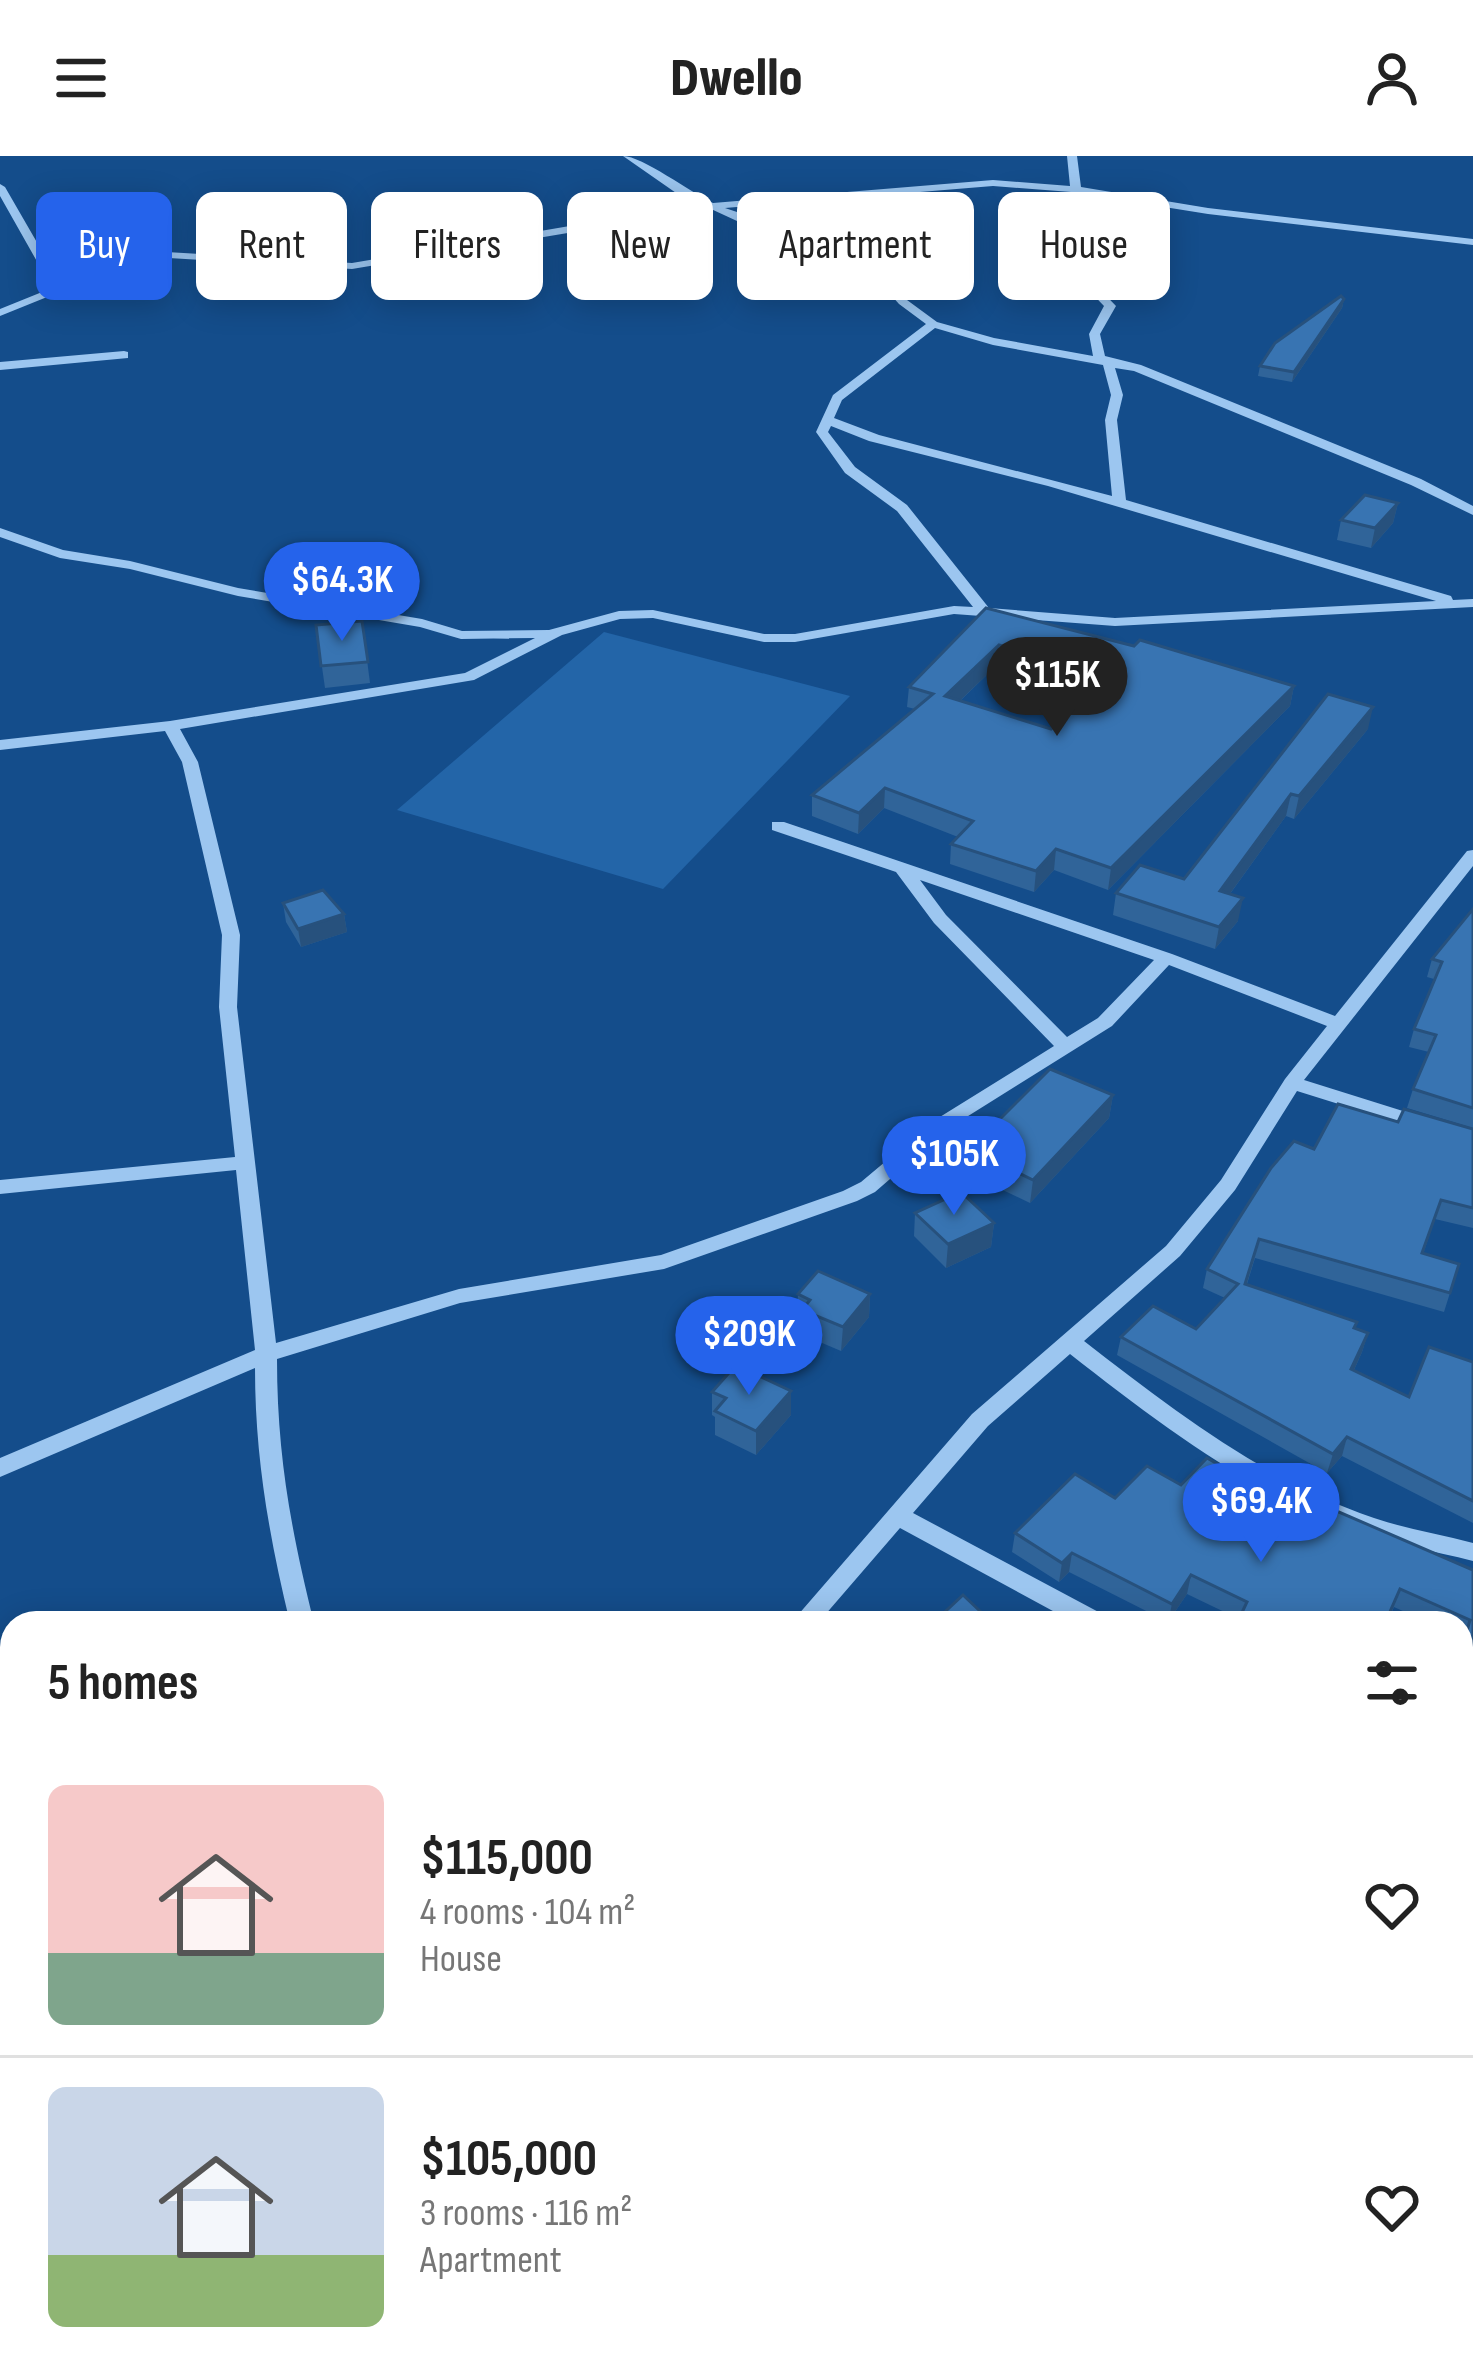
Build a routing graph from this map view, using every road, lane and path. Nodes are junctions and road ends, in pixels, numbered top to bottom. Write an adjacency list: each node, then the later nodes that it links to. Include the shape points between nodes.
1 (628, 156): 5 (street)
2 (1072, 156): 4 (street)
3 (0, 188): 7 (street)
4 (1074, 189): 5 (street, via 993,183); 6 (street); 13 (street, via 1099,236 1099,255 1084,278 1110,306 1095,325)
5 (716, 208): 8 (street, via 352,266); 11 (street, via 863,256)
6 (1473, 242)
7 (36, 252)
8 (172, 255)
9 (36, 299): 10 (street)
10 (0, 313)
11 (933, 324): 13 (street); 15 (street, via 837,398)
12 (124, 355): 14 (street)
13 (1104, 359): 16 (street, via 1117,395); 17 (street)
14 (0, 366)
15 (830, 421): 16 (street); 20 (street, via 823,432 850,470 902,508)
16 (1119, 502): 19 (street)
17 (1473, 512)
18 (0, 532): 21 (street, via 60,554 461,634)
19 (1468, 603): 20 (street, via 1115,622)
20 (982, 609): 21 (street, via 795,638 653,614)
21 (556, 632): 22 (street, via 469,677)
22 (170, 727): 23 (street); 32 (street, via 190,762 231,935 228,1007)
23 (0, 745)
24 (778, 826): 26 (street)
25 (1473, 855): 28 (street)
26 (902, 867): 27 (street); 29 (street, via 940,919)
27 (1166, 958): 28 (street); 29 (street, via 1105,1022)
28 (1341, 1024): 30 (street)
29 (1067, 1048): 35 (street, via 942,1124 850,1196 664,1262 459,1296)
30 (1292, 1083): 31 (street); 34 (street, via 1228,1185 1173,1251)
31 (1473, 1140)
32 (244, 1163): 33 (street); 35 (street)
33 (0, 1187)
34 (1071, 1343): 37 (street, via 980,1420); 38 (street, via 1265,1480 1366,1525)
35 (266, 1354): 36 (street); 39 (street, via 266,1429)
36 (0, 1468)
37 (896, 1515): 40 (street); 41 (street)
38 (1473, 1552)
39 (299, 1611)
40 (812, 1611)
41 (1075, 1611)

